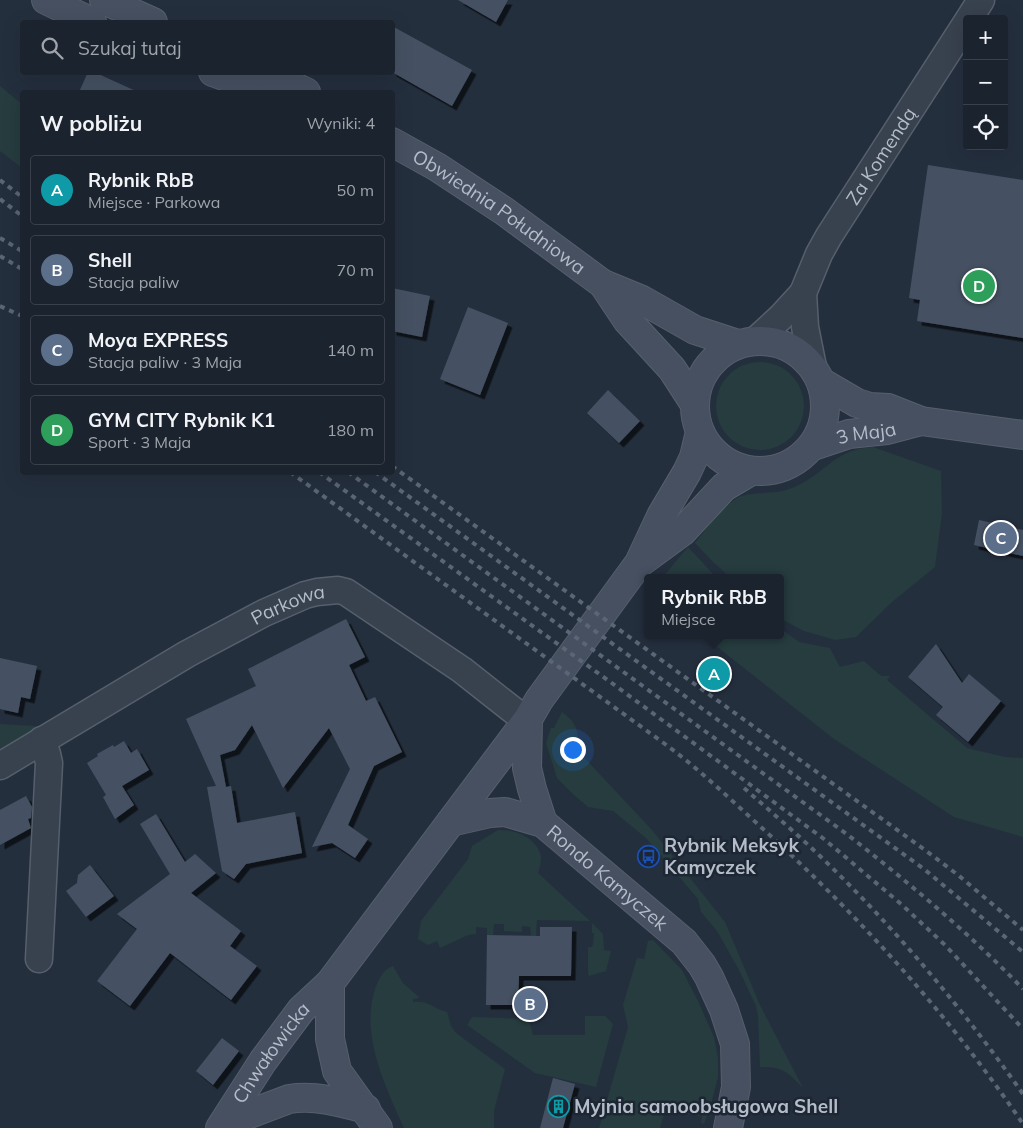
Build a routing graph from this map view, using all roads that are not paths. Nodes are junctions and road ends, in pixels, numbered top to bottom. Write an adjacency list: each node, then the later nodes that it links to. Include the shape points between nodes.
1 (46, 0): 5 (main road)
2 (104, 0): 6 (main road)
3 (981, 0): 4 (street, Za Komendą)
4 (971, 15)
5 (88, 20)
6 (149, 20)
7 (963, 28): 14 (street, Za Komendą, via 824,244)
8 (221, 75): 10 (main road)
9 (269, 75): 11 (main road)
10 (263, 90)
11 (302, 90)
12 (395, 144): 13 (main road, Obwiednia Południowa, via 504,211)
13 (603, 284): 15 (main road, Obwiednia Południowa, via 642,300 695,330); 17 (main road, Obwiednia Południowa, via 627,320 672,369)
14 (803, 292): 15 (street, Za Komendą, via 781,317); 16 (street, Za Komendą, via 805,327)
15 (747, 343): 16 (main road, via 770,341 785,345 799,353); 17 (main road, via 721,354 705,371)
16 (817, 375): 18 (main road, 3 Maja, via 857,403 888,408); 21 (main road, via 826,406 820,433)
17 (694, 403): 19 (main road)
18 (921, 421): 20 (main road, 3 Maja); 21 (main road, 3 Maja, via 887,430 849,434)
19 (700, 432): 22 (main road, via 717,456); 23 (main road, via 687,472)
20 (1023, 435)
21 (813, 446): 22 (main road, via 783,468)
22 (751, 471): 23 (main road, via 724,487 682,532)
23 (639, 563): 24 (main road)
24 (528, 719): 25 (street, Parkowa, via 346,592 329,590 305,595 264,612); 27 (main road); 28 (main road, via 527,768)
25 (42, 740): 26 (street, Parkowa); 29 (street, via 49,763)
26 (0, 766)
27 (451, 822): 28 (main road, Rondo Kamyczek, via 505,812); 30 (main road)
28 (544, 823): 33 (main road, Rondo Kamyczek, via 674,932 702,964 736,1044 736,1087)
29 (39, 959)
30 (330, 983): 31 (main road, via 330,1039 337,1071); 32 (main road, Chwałowicka, via 301,1010 263,1060)
31 (372, 1118): 32 (main road, via 326,1099 299,1097)
32 (222, 1126)
33 (728, 1128)

